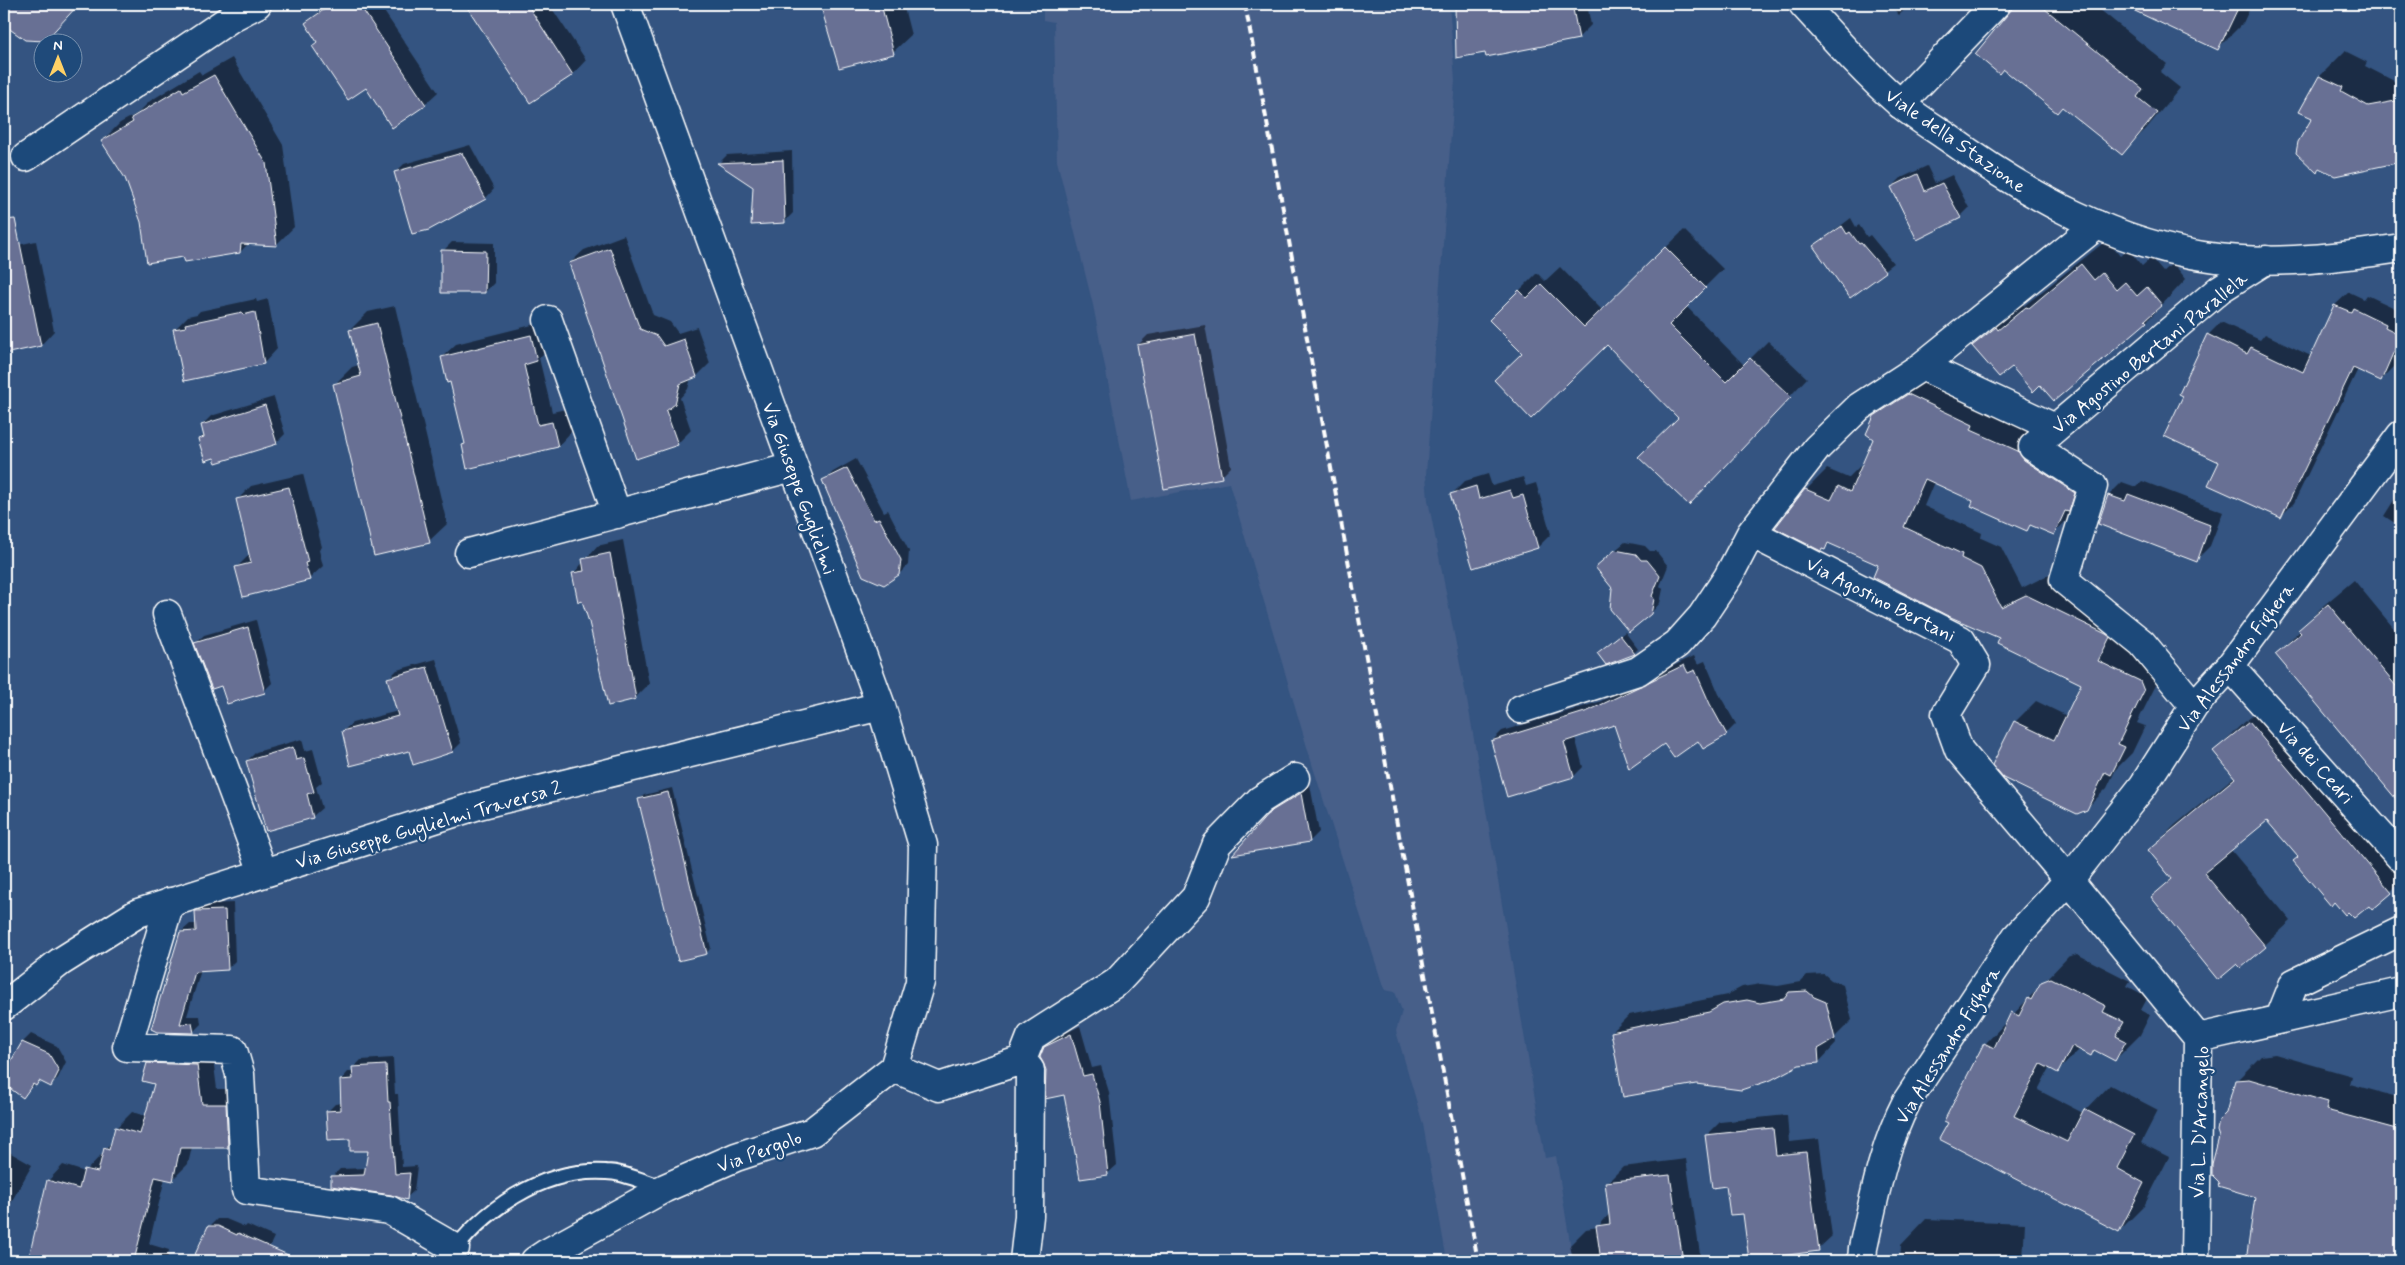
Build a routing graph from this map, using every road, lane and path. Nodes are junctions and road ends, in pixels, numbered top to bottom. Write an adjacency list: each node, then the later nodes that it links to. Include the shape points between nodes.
1 (625, 4): 14 (street, Via Giuseppe Guglielmi)
2 (1803, 4): 5 (street, Viale della Stazione, via 1847,53)
3 (1996, 4): 5 (street)
4 (238, 8): 6 (street)
5 (1900, 104): 7 (street, Viale della Stazione, via 1998,174)
6 (26, 157)
7 (2098, 225): 9 (street, Viale della Stazione, via 2184,253); 11 (street)
8 (2401, 248): 9 (street, Viale della Stazione, via 2341,257)
9 (2266, 260): 12 (street, Via Agostino Bertani Parallela, via 2220,289)
10 (548, 320): 15 (street)
11 (1922, 366): 12 (street); 16 (street, via 1859,407 1817,448)
12 (2055, 428): 21 (street, Via Agostino Bertani Parallela, via 2033,447 2093,486 2064,580 2142,643)
13 (2401, 435): 19 (street, Via Alessandro Fighera)
14 (793, 467): 15 (street); 20 (street, Via Giuseppe Guglielmi)
15 (616, 514): 17 (street)
16 (1750, 533): 22 (street, via 1728,577 1702,616 1677,644 1638,671); 26 (street, Via Agostino Bertani, via 1962,640 1976,665 1946,714 1959,750)
17 (468, 553)
18 (167, 614): 25 (street)
19 (2230, 666): 21 (street, Via Alessandro Fighera); 24 (street, Via dei Cedri)
20 (881, 706): 25 (street, Via Giuseppe Guglielmi Traversa 2, via 479,805); 34 (street, Via Giuseppe Guglielmi, via 924,845 920,982)
21 (2194, 706): 26 (street, Via Alessandro Fighera, via 2143,786)
22 (1521, 708)
23 (1295, 778): 33 (street, via 1260,800 1217,844 1196,897 1117,982 1031,1037)
24 (2401, 858)
25 (263, 872): 27 (street, Via Giuseppe Guglielmi Traversa 2)
26 (2069, 880): 32 (street); 39 (street, Via Alessandro Fighera, via 2016,937 1907,1101 1894,1126 1881,1168)
27 (170, 902): 30 (street, Via Giuseppe Guglielmi Traversa 2, via 138,913 60,962); 36 (street, via 127,1047 233,1050 240,1074 246,1190 389,1210)
28 (2401, 931): 31 (street, via 2294,983)
29 (2401, 992): 31 (street, Via L. D'Arcangelo)
30 (4, 1006)
31 (2280, 1018): 32 (street, Via L. D'Arcangelo)
32 (2198, 1038): 40 (street, Via L. D'Arcangelo)
33 (1022, 1060): 34 (street, via 939,1087); 38 (street, via 1030,1070 1031,1117 1029,1216)
34 (894, 1068): 35 (street, Via Pergolo, via 812,1132 736,1157)
35 (665, 1188): 36 (lane, via 607,1172 570,1173 526,1188 476,1225); 37 (street, Via Pergolo)
36 (451, 1255)
37 (535, 1261)
38 (1024, 1261)
39 (1862, 1261)
40 (2195, 1261)

